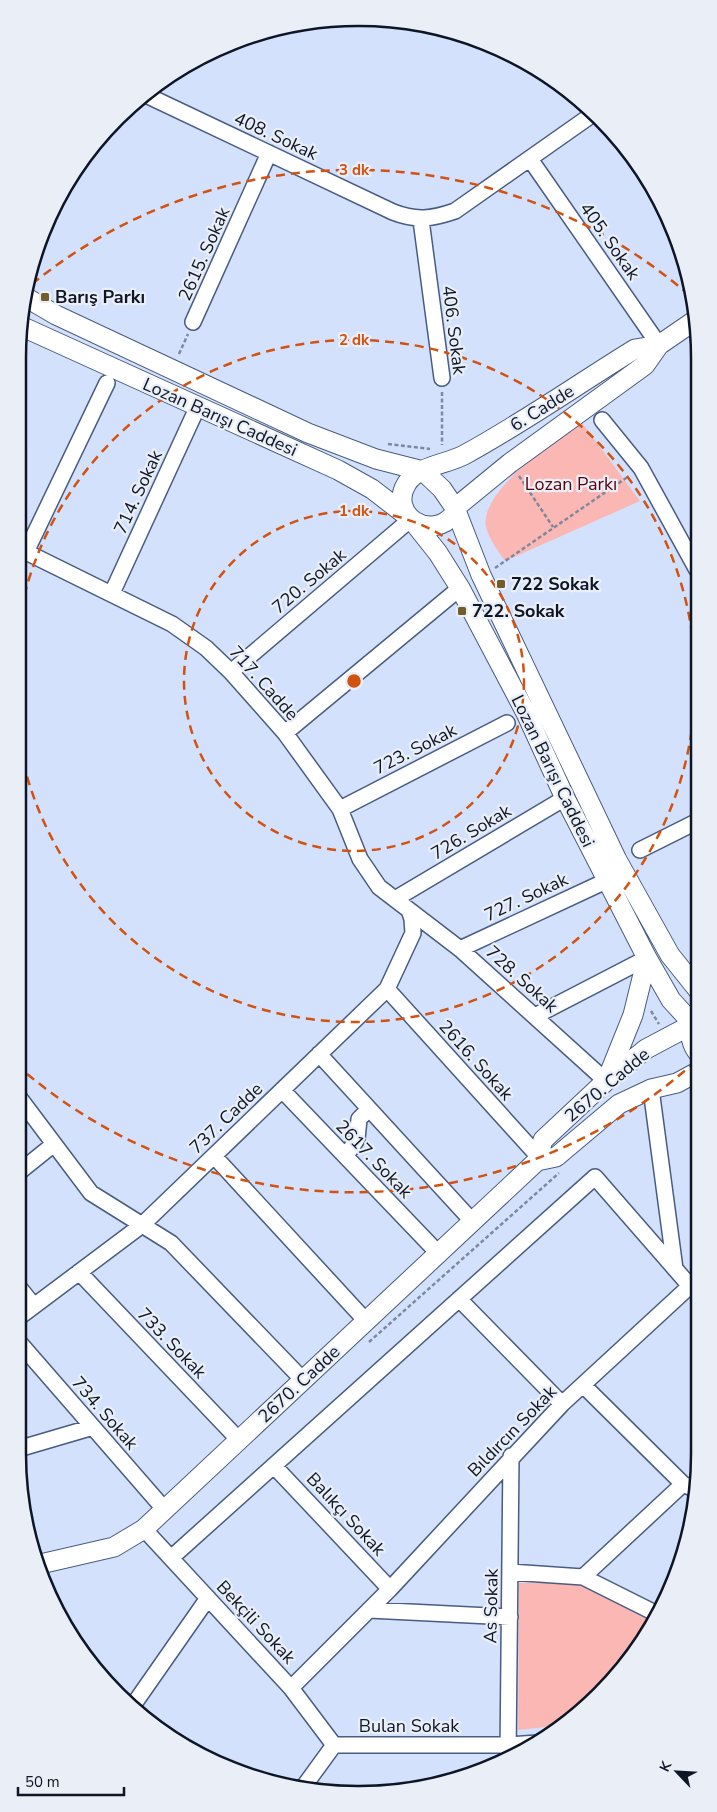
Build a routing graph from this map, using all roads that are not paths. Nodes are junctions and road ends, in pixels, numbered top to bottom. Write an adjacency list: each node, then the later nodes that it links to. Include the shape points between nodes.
1 (152, 98): 3 (street, 408. Sokak)
2 (587, 118): 4 (street)
3 (269, 153): 5 (street, 408. Sokak, via 393,212); 7 (street, 2615. Sokak)
4 (530, 159): 5 (street, via 455,211); 10 (street, 405. Sokak)
5 (421, 220): 11 (street, 406. Sokak)
6 (32, 301): 15 (main road, Lozan Barışı Caddesi, via 308,433 376,459)
7 (194, 322)
8 (689, 324): 10 (main road, 6. Cadde)
9 (28, 329): 13 (main road, Lozan Barışı Caddesi)
10 (659, 346): 15 (main road, 6. Cadde, via 635,348 494,438 462,456); 16 (main road, 6. Cadde, via 645,365 510,463)
11 (442, 378)
12 (107, 383): 18 (street)
13 (198, 406): 17 (main road, Lozan Barışı Caddesi, via 338,470 372,489); 22 (street, 714. Sokak)
14 (602, 420): 20 (street, via 641,468)
15 (423, 471): 16 (main road, Lozan Barışı Caddesi); 17 (main road, Lozan Barışı Caddesi, via 409,480 402,496)
16 (456, 508): 17 (main road, Lozan Barışı Caddesi, via 450,519 434,527 426,527); 35 (main road, Lozan Barışı Caddesi, via 481,575 617,860 670,955)
17 (411, 519): 21 (main road, Lozan Barışı Caddesi); 23 (street, 720. Sokak)
18 (26, 546)
19 (26, 556): 22 (street, 717. Cadde)
20 (691, 559)
21 (460, 588): 25 (street); 26 (main road, Lozan Barışı Caddesi, via 526,713)
22 (112, 593): 23 (street, 717. Cadde, via 189,634)
23 (231, 672): 25 (street, 717. Cadde)
24 (507, 723): 27 (street, 723. Sokak)
25 (285, 733): 27 (street, 717. Cadde)
26 (566, 798): 30 (main road, Lozan Barışı Caddesi); 31 (street, 726. Sokak)
27 (340, 809): 31 (street, 717. Cadde, via 370,877)
28 (691, 824): 29 (street)
29 (640, 850)
30 (608, 880): 33 (street, 727. Sokak); 34 (main road, Lozan Barışı Caddesi)
31 (395, 899): 32 (street, 717. Cadde)
32 (409, 910): 33 (street, 728. Sokak); 36 (street, 737. Cadde, via 413,933)
33 (460, 948): 37 (street, 728. Sokak)
34 (647, 958): 37 (street); 38 (main road, Lozan Barışı Caddesi, via 671,1000); 42 (main road, via 634,1015)
35 (691, 981)
36 (387, 989): 40 (street, 737. Cadde); 50 (street, 2616. Sokak)
37 (535, 1016): 42 (street, 728. Sokak)
38 (691, 1016)
39 (691, 1023): 42 (main road, 2670. Cadde, via 646,1049)
40 (319, 1054): 44 (street, 737. Cadde); 46 (street)
41 (691, 1075): 43 (main road, 2670. Cadde, via 677,1083)
42 (606, 1081): 50 (main road, 2670. Cadde, via 543,1140)
43 (651, 1089): 50 (main road, 2670. Cadde, via 620,1104 556,1157); 55 (street)
44 (282, 1090): 48 (street, 737. Cadde); 49 (street, 2617. Sokak)
45 (26, 1107): 47 (street)
46 (368, 1110): 49 (street, via 359,1119 357,1139); 52 (street)
47 (54, 1144): 51 (street); 53 (street, via 90,1193)
48 (214, 1156): 53 (street, 737. Cadde); 63 (street)
49 (346, 1156): 54 (street, 2617. Sokak)
50 (537, 1158): 52 (main road, 2670. Cadde)
51 (26, 1166)
52 (472, 1221): 54 (main road, 2670. Cadde)
53 (142, 1225): 56 (street, 737. Cadde); 65 (street, via 171,1244)
54 (438, 1253): 63 (main road, 2670. Cadde)
55 (675, 1269): 57 (street); 60 (street, via 595,1177)
56 (79, 1272): 61 (street, 737. Cadde); 69 (street, 733. Sokak)
57 (691, 1285)
58 (691, 1292): 66 (street, Bıldırcın Sokak)
59 (26, 1296): 61 (street)
60 (459, 1299): 67 (street); 72 (street)
61 (34, 1306): 62 (street, 737. Cadde)
62 (26, 1312)
63 (366, 1321): 65 (main road, 2670. Cadde)
64 (26, 1350): 68 (street, 734. Sokak)
65 (303, 1380): 69 (main road, 2670. Cadde)
66 (583, 1384): 67 (street, Bıldırcın Sokak); 73 (street)
67 (562, 1404): 71 (street, Bıldırcın Sokak)
68 (93, 1427): 70 (street); 74 (street, 734. Sokak)
69 (239, 1440): 74 (main road, 2670. Cadde)
70 (26, 1447)
71 (512, 1456): 78 (street, As Sokak); 80 (street, Bıldırcın Sokak)
72 (274, 1466): 76 (street); 80 (street, Balıkçı Sokak)
73 (688, 1487): 79 (street)
74 (165, 1510): 75 (main road, 2670. Cadde)
75 (144, 1529): 76 (street, Bekçili Sokak); 77 (main road, 2670. Cadde, via 114,1547)
76 (171, 1558): 81 (street, Bekçili Sokak)
77 (45, 1563)
78 (510, 1572): 79 (street); 84 (street, As Sokak)
79 (583, 1577): 83 (street)
80 (390, 1589): 82 (street, Bıldırcın Sokak)
81 (208, 1598): 85 (street, Bekçili Sokak); 86 (street)
82 (369, 1610): 84 (street); 85 (street, Bıldırcın Sokak)
83 (651, 1611)
84 (510, 1617): 88 (street, As Sokak)
85 (292, 1688): 87 (street, Bekçili Sokak)
86 (136, 1700)
87 (334, 1745): 89 (street, Bulan Sokak); 90 (street, Bulan Sokak)
88 (508, 1749)
89 (505, 1751)
90 (307, 1782)

